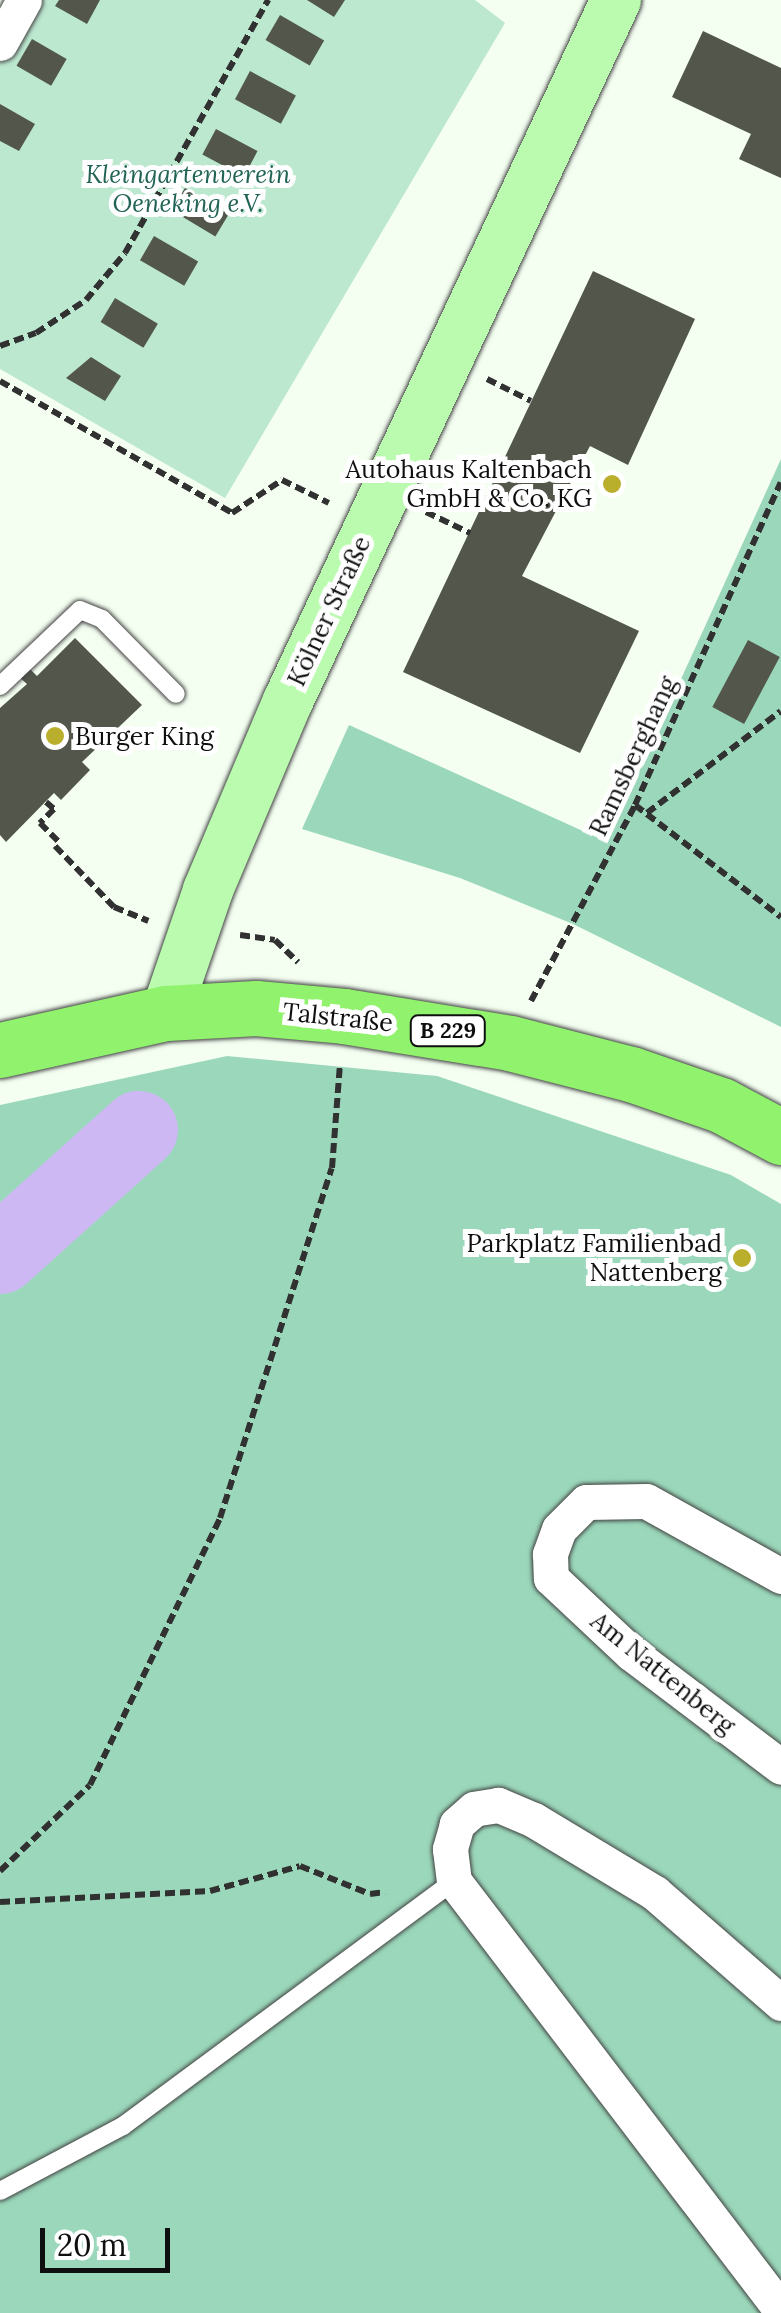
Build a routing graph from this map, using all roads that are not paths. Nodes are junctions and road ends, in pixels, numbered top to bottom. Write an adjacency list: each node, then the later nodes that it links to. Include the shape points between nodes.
1 (24, 0): 3 (street)
2 (616, 0): 6 (main road, Kölner Straße, via 370,523 194,929)
3 (0, 43)
4 (0, 686): 5 (lane, via 80,610 102,619)
5 (176, 694)
6 (166, 1013): 7 (main road, Talstraße / B 229); 8 (main road, Talstraße / B 229, via 256,1008 344,1016 517,1016)
7 (0, 1050)
8 (781, 1137)
9 (781, 1576): 10 (street, Am Nattenberg, via 646,1501 586,1502 559,1529 550,1554 550,1578 630,1653)
10 (781, 1767)
11 (454, 1881): 12 (street, via 450,1850 457,1824 474,1809 498,1804 656,1893); 13 (lane, via 123,2126); 14 (street)
12 (781, 2003)
13 (0, 2192)
14 (781, 2310)

